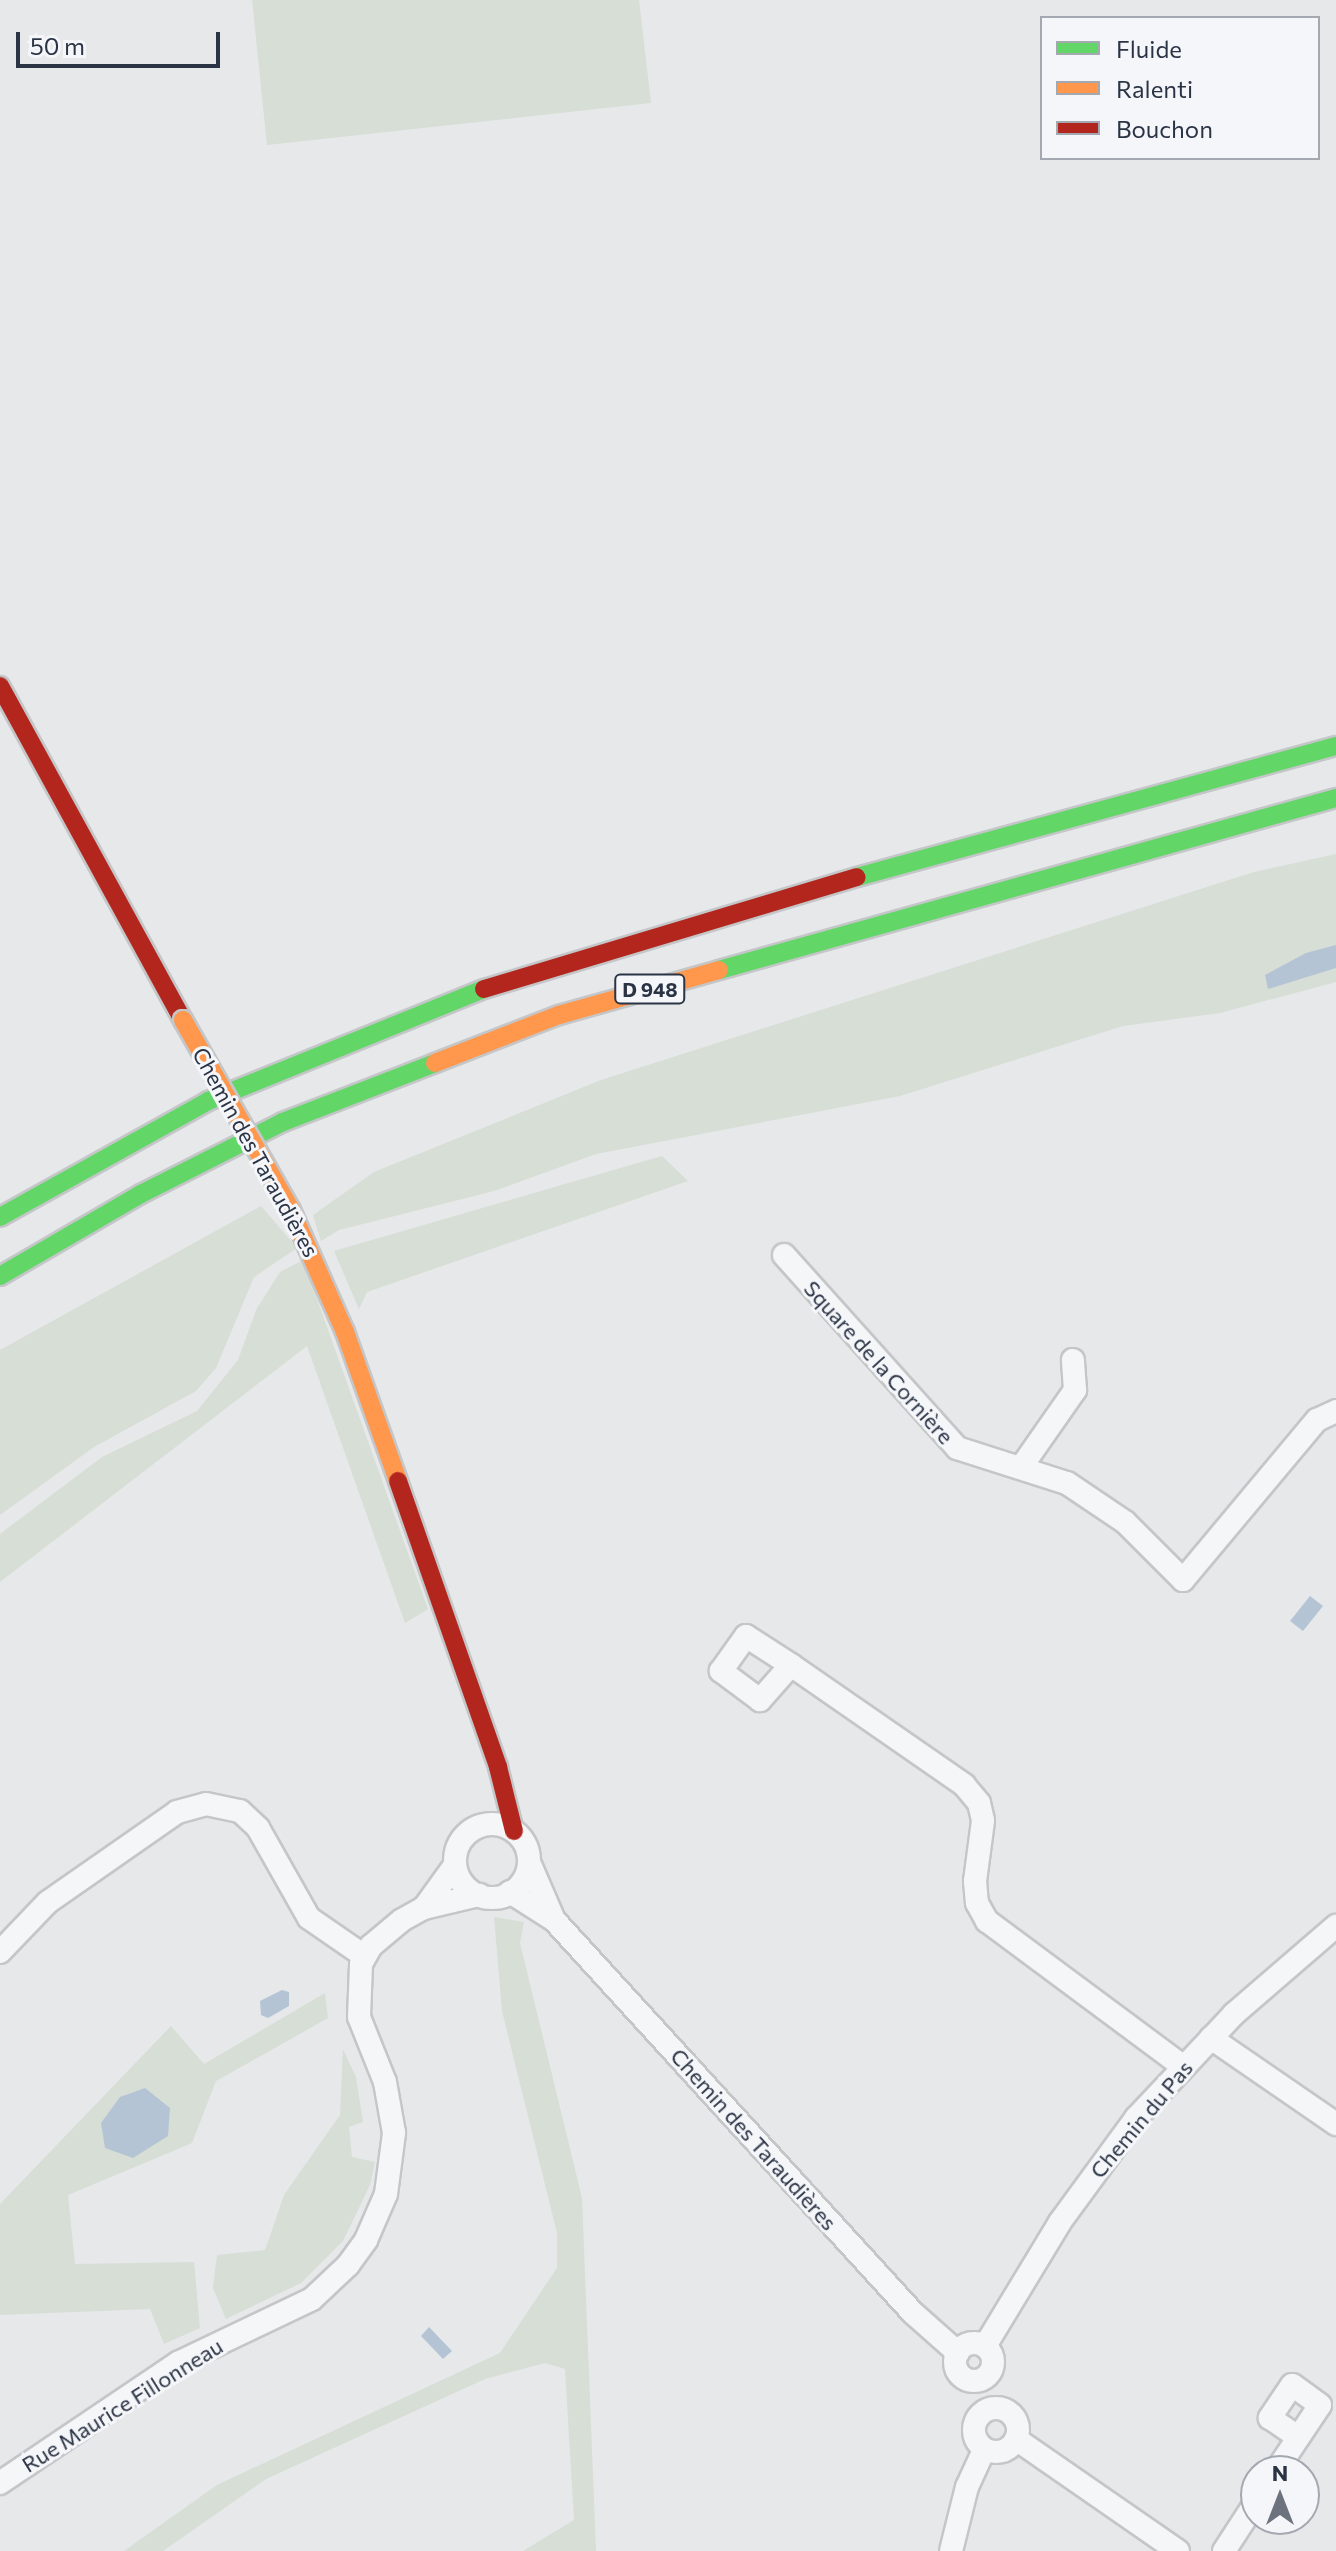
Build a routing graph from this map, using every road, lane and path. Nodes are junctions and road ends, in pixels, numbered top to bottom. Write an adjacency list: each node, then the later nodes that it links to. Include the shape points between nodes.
1 (0, 686): 11 (main road, Chemin des Taraudières, bridge, via 291,1210 345,1332)
2 (1336, 746): 4 (main road, D 948, via 826,885 477,991 208,1101)
3 (1336, 798): 6 (main road, D 948, via 559,1015 283,1122 141,1194)
4 (0, 1217)
5 (784, 1255): 9 (street, Square de la Cornière, via 957,1448 992,1462)
6 (0, 1276)
7 (1073, 1360): 9 (street, via 1075,1390)
8 (1336, 1411): 9 (street, Square de la Cornière, via 1317,1420 1183,1580 1125,1522 1067,1483)
9 (1022, 1466)
10 (791, 1665): 24 (street, via 964,1785 979,1803 983,1821 975,1881 977,1903 987,1921)
11 (501, 1781): 12 (street); 13 (main road, Chemin des Taraudières)
12 (483, 1825): 13 (street); 15 (street, via 462,1840)
13 (514, 1831): 14 (street, via 525,1844)
14 (529, 1862): 16 (street, via 523,1879); 19 (street, Chemin des Taraudières)
15 (455, 1865): 17 (street, via 462,1882); 18 (street)
16 (510, 1892): 17 (street); 19 (street, Chemin des Taraudières)
17 (479, 1895): 18 (street)
18 (424, 1908): 22 (street, via 382,1934)
19 (554, 1920): 27 (street, Chemin des Taraudières, via 913,2313)
20 (1336, 1926): 23 (street, Chemin du Pas)
21 (0, 1952): 22 (street, via 48,1902 177,1812 206,1804 240,1811 258,1828 309,1918)
22 (364, 1956): 36 (street, Rue Maurice Fillonneau, via 356,1990 359,2017 385,2082 394,2133 386,2194 366,2240 312,2299 178,2363)
23 (1211, 2038): 24 (street, Chemin du Pas); 25 (street)
24 (1182, 2066): 26 (street, Chemin du Pas, via 1136,2118 1060,2222)
25 (1336, 2124)
26 (985, 2346): 27 (street, via 967,2344); 28 (street, via 993,2360)
27 (958, 2353): 29 (street, via 957,2369)
28 (991, 2371): 29 (street); 30 (street)
29 (970, 2380): 31 (street)
30 (1008, 2411): 31 (street, via 993,2408); 33 (street, via 1016,2421)
31 (979, 2414): 34 (street, via 973,2433)
32 (1298, 2437): 35 (street)
33 (1016, 2439): 34 (street, via 999,2452); 39 (street)
34 (984, 2450): 38 (street, via 967,2487)
35 (1286, 2455)
36 (0, 2483)
37 (1240, 2526): 40 (street)
38 (951, 2551)
39 (1178, 2551)
40 (1224, 2551)

